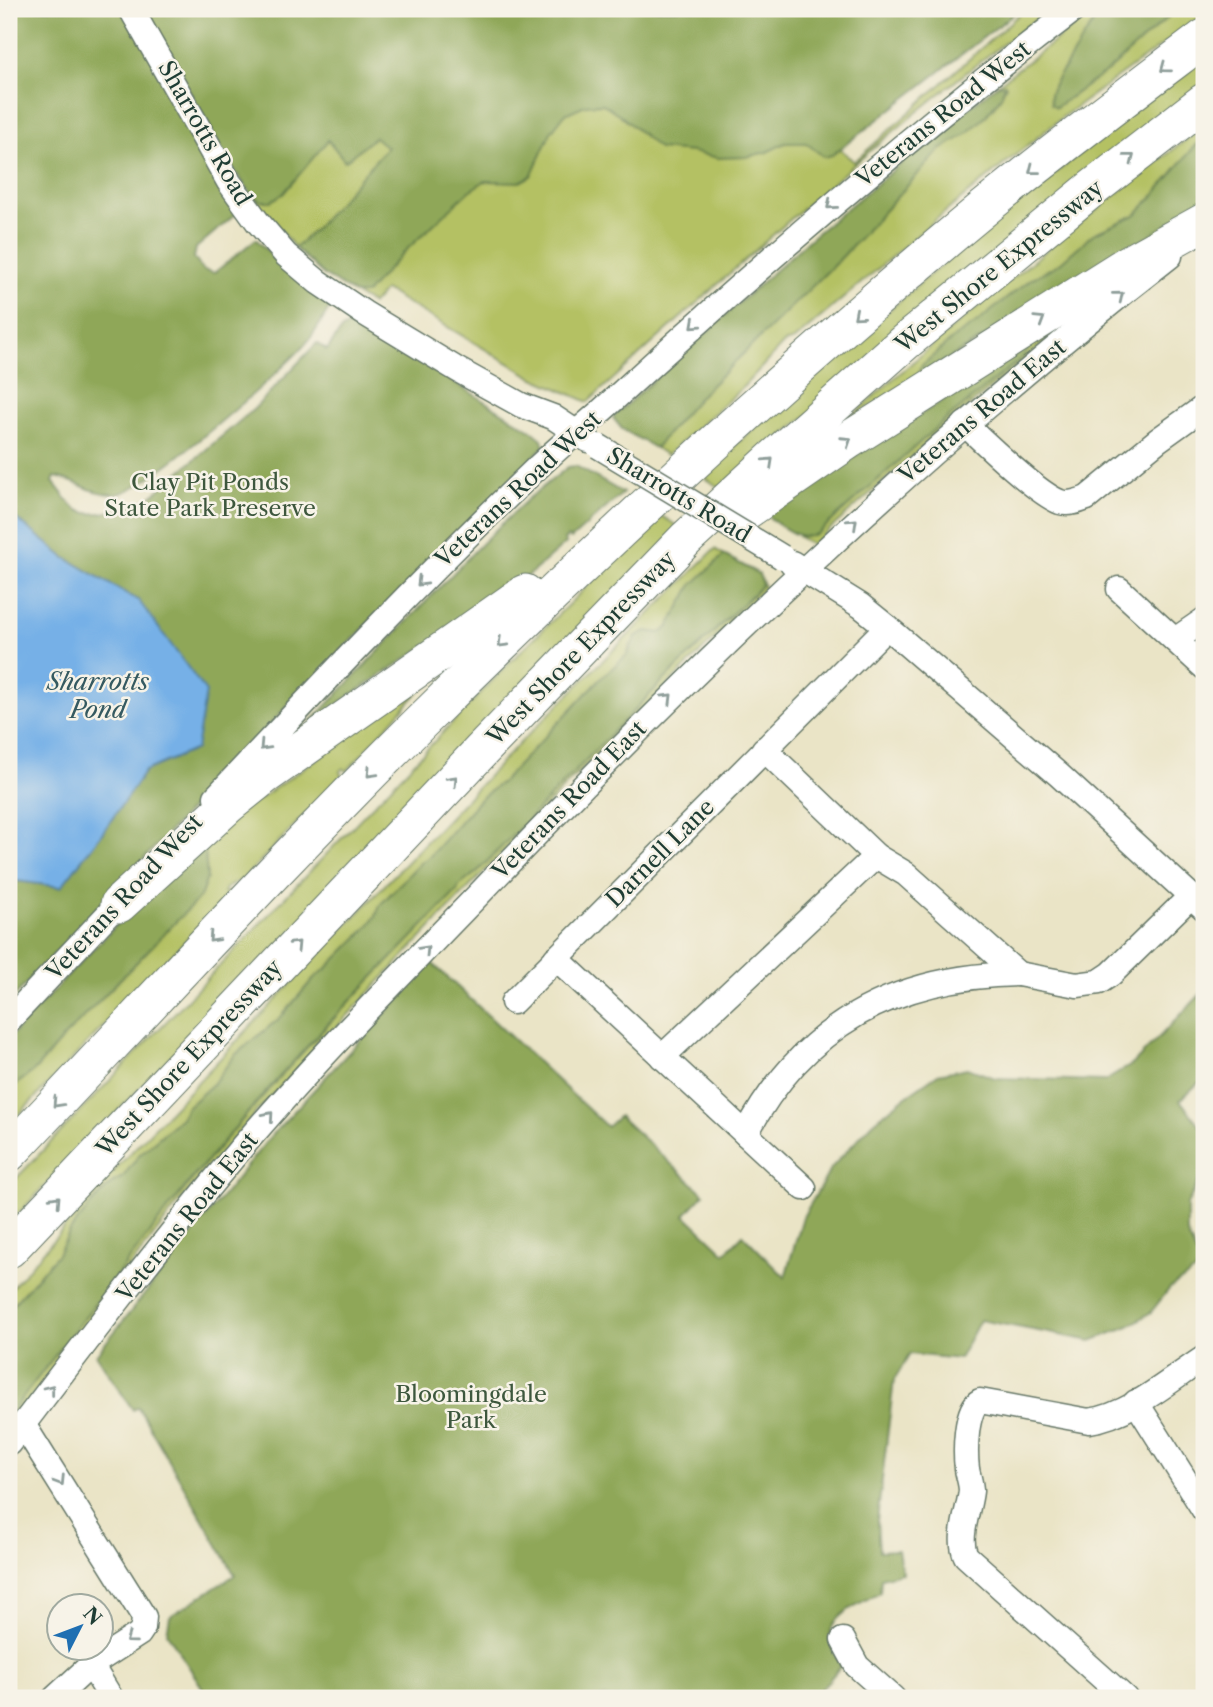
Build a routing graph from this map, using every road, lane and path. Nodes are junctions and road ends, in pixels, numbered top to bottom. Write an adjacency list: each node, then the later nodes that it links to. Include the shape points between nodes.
1 (131, 9): 10 (street, Sharrotts Road, via 229,182 286,255 364,313)
2 (1075, 9): 10 (street, Veterans Road West, one-way to 10, via 836,201)
3 (1204, 38): 7 (highway, one-way to 7, via 986,207)
4 (1204, 102): 16 (highway, West Shore Expressway, one-way to 4, via 686,539 825,412 1042,228)
5 (1204, 222): 16 (highway, one-way to 5, via 715,534 796,475 1101,281)
6 (1204, 229): 9 (street, Veterans Road East, one-way to 6)
7 (803, 363): 21 (highway, via 708,432 509,606 264,776); 28 (highway, one-way to 28, via 427,717)
8 (1204, 407): 9 (street, via 1087,498 1075,502 1062,502 1041,490)
9 (964, 424): 11 (street, Veterans Road East, one-way to 9)
10 (576, 433): 11 (street, Sharrotts Road, bridge); 21 (street, Veterans Road West, one-way to 21, via 416,586)
11 (793, 563): 14 (street, Sharrotts Road); 33 (street, Veterans Road East, one-way to 11, via 194,1205 279,1105)
12 (1119, 589): 15 (street)
13 (1204, 620): 15 (street)
14 (887, 627): 18 (street, Darnell Lane); 20 (street, Sharrotts Road, via 1077,790)
15 (1175, 640): 17 (street)
16 (564, 665): 30 (highway, West Shore Expressway, one-way to 16)
17 (1204, 667)
18 (764, 749): 19 (street); 22 (street, Darnell Lane)
19 (876, 856): 23 (street, via 906,874); 26 (street)
20 (1198, 902): 23 (street, via 1099,982 1077,985)
21 (119, 904): 25 (street, Veterans Road West)
22 (556, 958): 24 (street, Darnell Lane); 26 (street)
23 (1018, 974): 27 (street, via 971,976 919,986 856,1015 799,1059)
24 (513, 1002)
25 (9, 1020)
26 (662, 1057): 27 (street)
27 (746, 1134): 29 (street)
28 (9, 1153)
29 (804, 1188)
30 (9, 1249)
31 (1204, 1358): 32 (street)
32 (1136, 1402): 34 (street); 40 (street, via 1120,1413 1089,1422 980,1401 975,1404 966,1444 971,1487 963,1544 967,1556)
33 (16, 1433): 36 (street, one-way to 36, via 144,1617 139,1633)
34 (1204, 1510)
35 (843, 1640): 39 (street, via 856,1666)
36 (91, 1665): 37 (street); 38 (street)
37 (55, 1698)
38 (111, 1698)
39 (893, 1698)
40 (1125, 1698)

